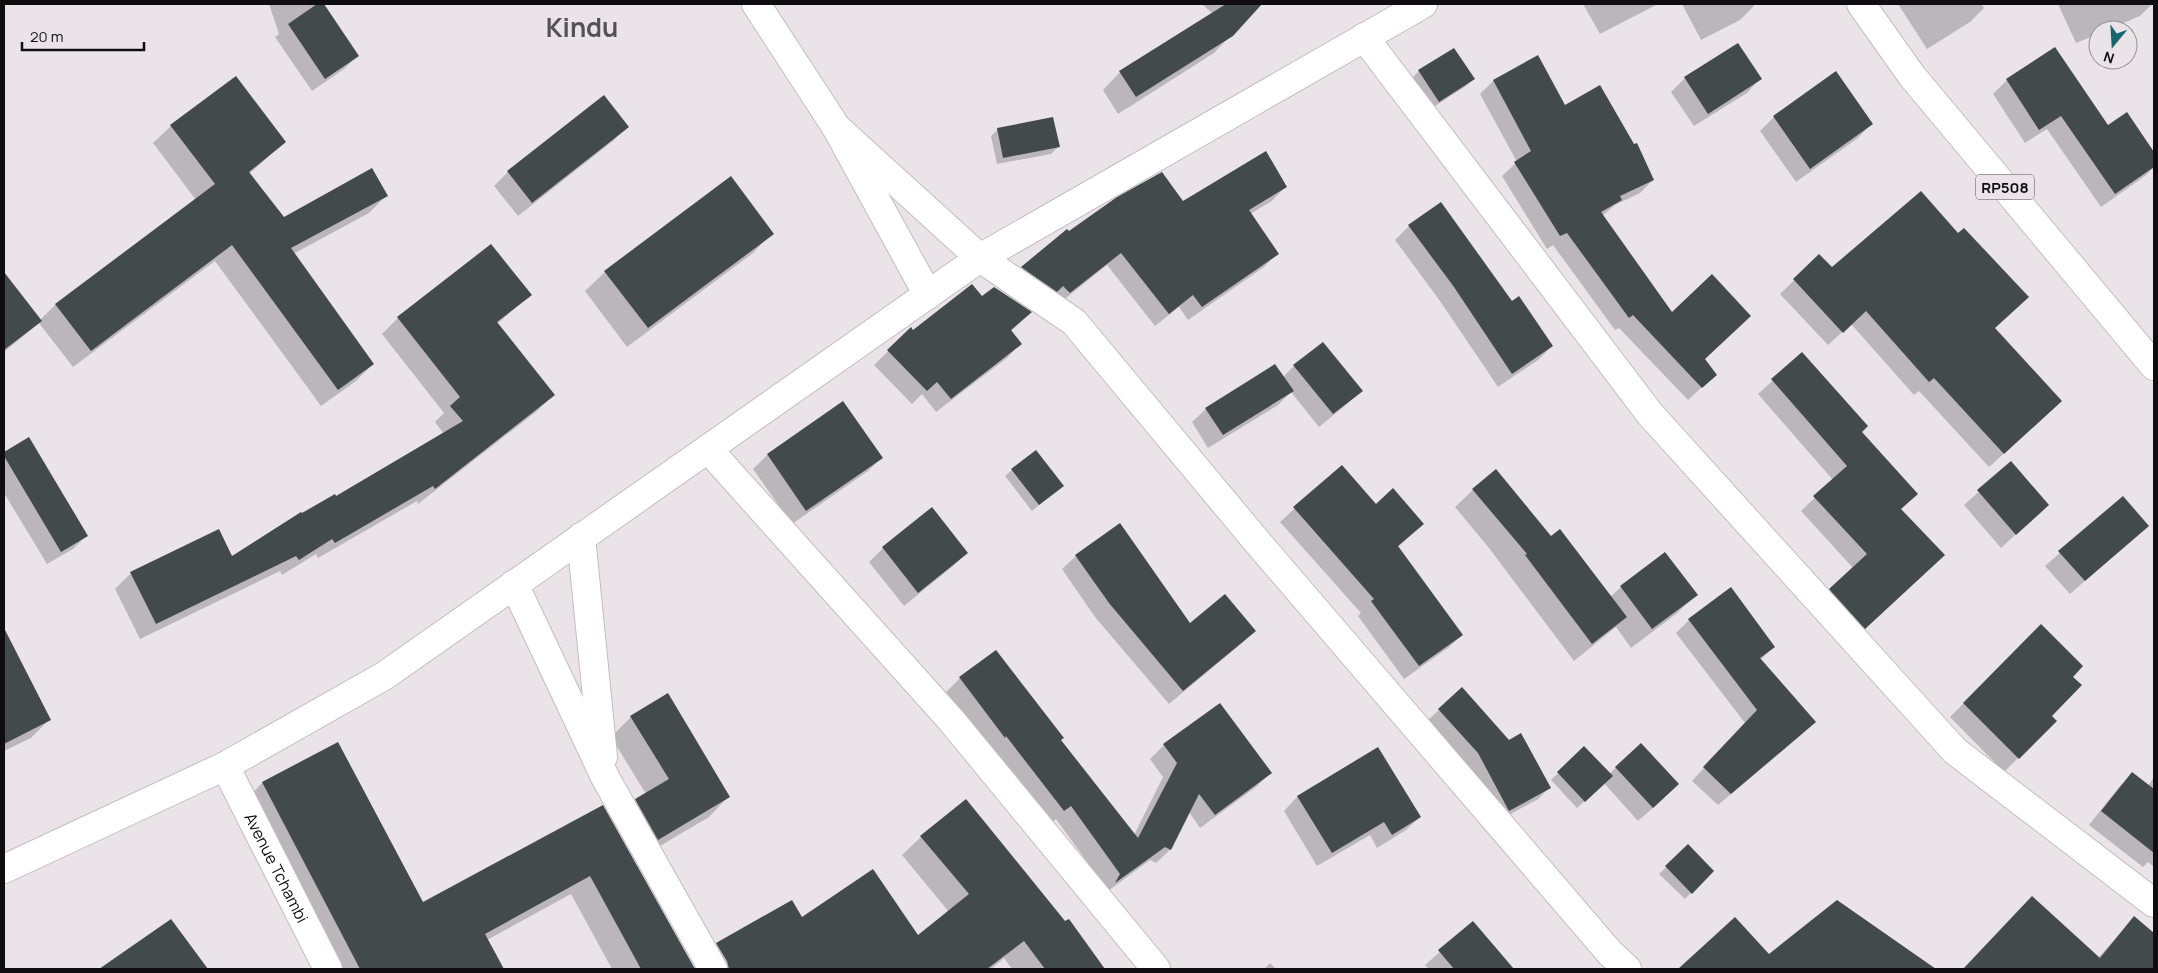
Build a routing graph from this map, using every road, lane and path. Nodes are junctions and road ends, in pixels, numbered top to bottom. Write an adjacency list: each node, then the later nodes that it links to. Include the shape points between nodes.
1 (756, 4): 5 (street)
2 (1423, 4): 4 (street)
3 (1861, 4): 8 (street, RP508, via 1912,76)
4 (1364, 37): 6 (street); 15 (street, via 1650,414 1955,751)
5 (836, 127): 6 (street); 7 (street)
6 (980, 258): 7 (street); 19 (street, via 1074,322 1259,544)
7 (928, 295): 9 (street)
8 (2154, 366)
9 (708, 449): 10 (street); 18 (street, via 950,720)
10 (581, 537): 11 (street); 13 (street)
11 (514, 584): 12 (street, via 384,676); 13 (street)
12 (225, 766): 14 (street); 16 (street, Avenue Tchambi)
13 (606, 779): 17 (street)
14 (4, 869)
15 (2154, 904)
16 (328, 969)
17 (713, 969)
18 (1156, 969)
19 (1627, 969)

